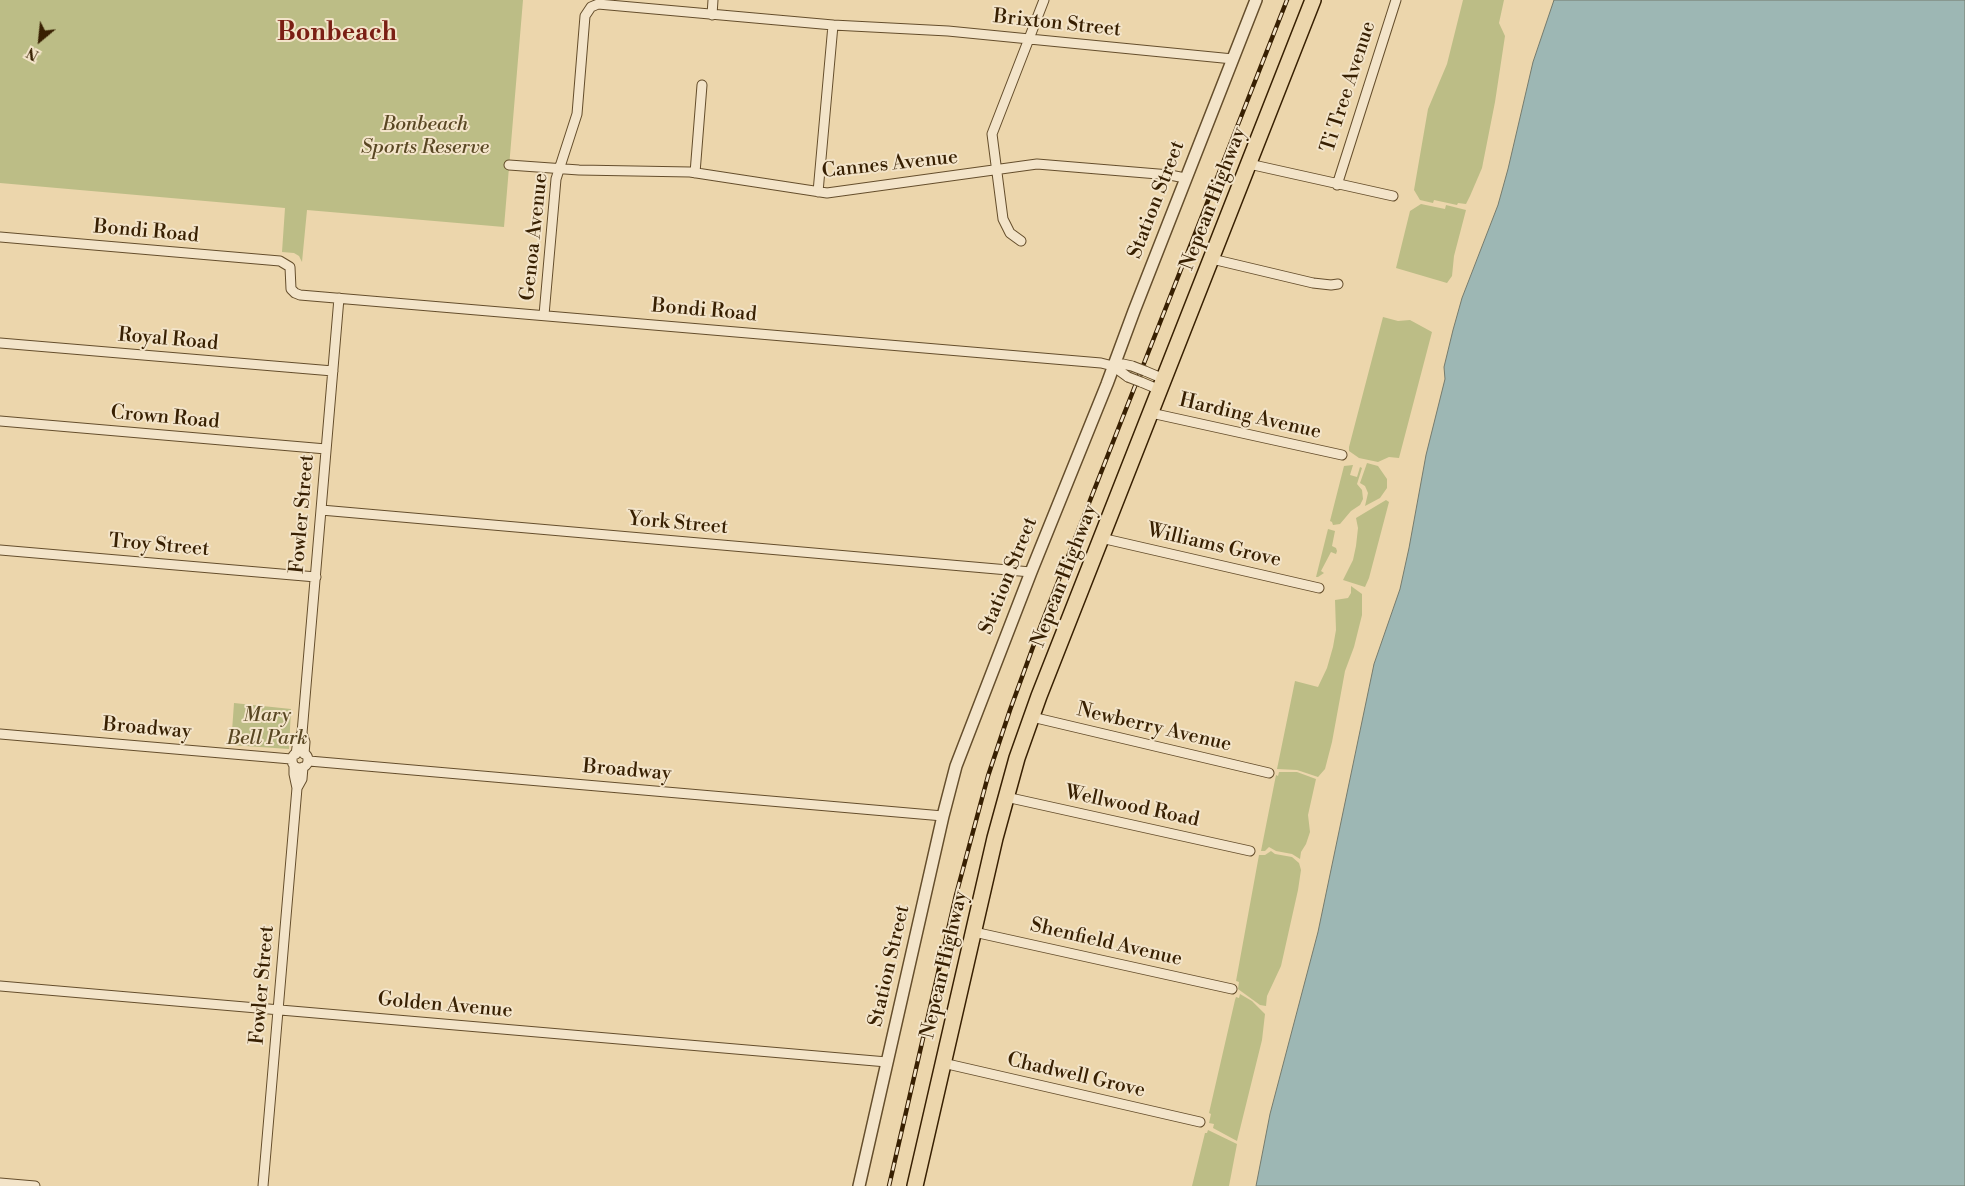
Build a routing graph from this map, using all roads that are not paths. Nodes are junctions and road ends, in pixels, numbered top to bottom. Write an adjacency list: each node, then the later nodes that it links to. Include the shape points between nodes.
1 (713, 0): 7 (street)
2 (1044, 0): 9 (street)
3 (1256, 0): 10 (street, Station Street)
4 (1313, 0): 12 (highway, Nepean Highway)
5 (1396, 0): 18 (street, Ti Tree Avenue)
6 (585, 16): 7 (street, Brixton Street, via 591,7 598,4); 14 (street, Genoa Avenue, via 577,114)
7 (712, 16): 8 (street, Brixton Street)
8 (833, 25): 9 (street, Brixton Street, via 948,31); 19 (street)
9 (1028, 40): 10 (street, Brixton Street); 15 (street, via 993,131)
10 (1233, 59): 17 (street, Station Street)
11 (702, 85): 16 (street)
12 (1249, 164): 18 (street); 23 (highway, Nepean Highway)
13 (509, 165): 14 (street, Cannes Avenue)
14 (559, 169): 16 (street, Cannes Avenue); 26 (street, Genoa Avenue, via 554,190)
15 (996, 170): 17 (street, Cannes Avenue, via 1041,164 1170,174); 19 (street, Cannes Avenue, via 839,192); 22 (street, via 1003,222)
16 (695, 173): 19 (street, Cannes Avenue)
17 (1185, 178): 28 (street, Station Street)
18 (1337, 184): 20 (street)
19 (818, 192)
20 (1393, 196)
21 (0, 237): 25 (street, Bondi Road, via 280,261 291,270 292,291)
22 (1021, 241)
23 (1212, 259): 24 (street, via 1313,283); 30 (highway, Nepean Highway)
24 (1338, 284)
25 (340, 298): 26 (street, Bondi Road); 29 (street, Fowler Street)
26 (544, 315): 28 (street, Bondi Road)
27 (0, 343): 29 (street, Royal Road)
28 (1114, 366): 30 (street, Bondi Road, bridge, via 1141,382); 30 (street, Bondi Road, bridge, via 1132,366); 38 (street, Station Street)
29 (333, 371): 33 (street, Fowler Street)
30 (1162, 384): 31 (highway, Nepean Highway)
31 (1151, 413): 34 (street, Harding Avenue); 36 (highway, Nepean Highway)
32 (0, 421): 33 (street, Crown Road)
33 (326, 449): 35 (street, Fowler Street)
34 (1342, 455)
35 (321, 510): 38 (street, York Street); 39 (street, Fowler Street)
36 (1101, 538): 40 (street, Williams Grove); 41 (highway, Nepean Highway)
37 (0, 550): 39 (street, Troy Street)
38 (1031, 572): 46 (street, Station Street, via 956,766)
39 (316, 577): 43 (street, Fowler Street, via 302,733 305,742)
40 (1319, 588)
41 (1032, 717): 44 (street, Newberry Avenue); 45 (highway, Nepean Highway)
42 (0, 734): 43 (street, Broadway)
43 (300, 760): 46 (street, Broadway); 51 (street, Fowler Street, via 302,778 297,788)
44 (1269, 773)
45 (1006, 797): 47 (street, Wellwood Road); 48 (highway, Nepean Highway)
46 (943, 816): 52 (street, Station Street)
47 (1250, 851)
48 (974, 932): 50 (street, Shenfield Avenue); 53 (highway, Nepean Highway)
49 (0, 986): 51 (street, Golden Avenue)
50 (1232, 989)
51 (278, 1010): 52 (street, Golden Avenue); 57 (street, Fowler Street)
52 (887, 1062): 58 (street, Station Street)
53 (943, 1063): 54 (street, Chadwell Grove); 59 (highway, Nepean Highway)
54 (1200, 1122)
55 (0, 1183): 56 (street)
56 (35, 1186)
57 (263, 1186)
58 (859, 1186)
59 (915, 1186)

